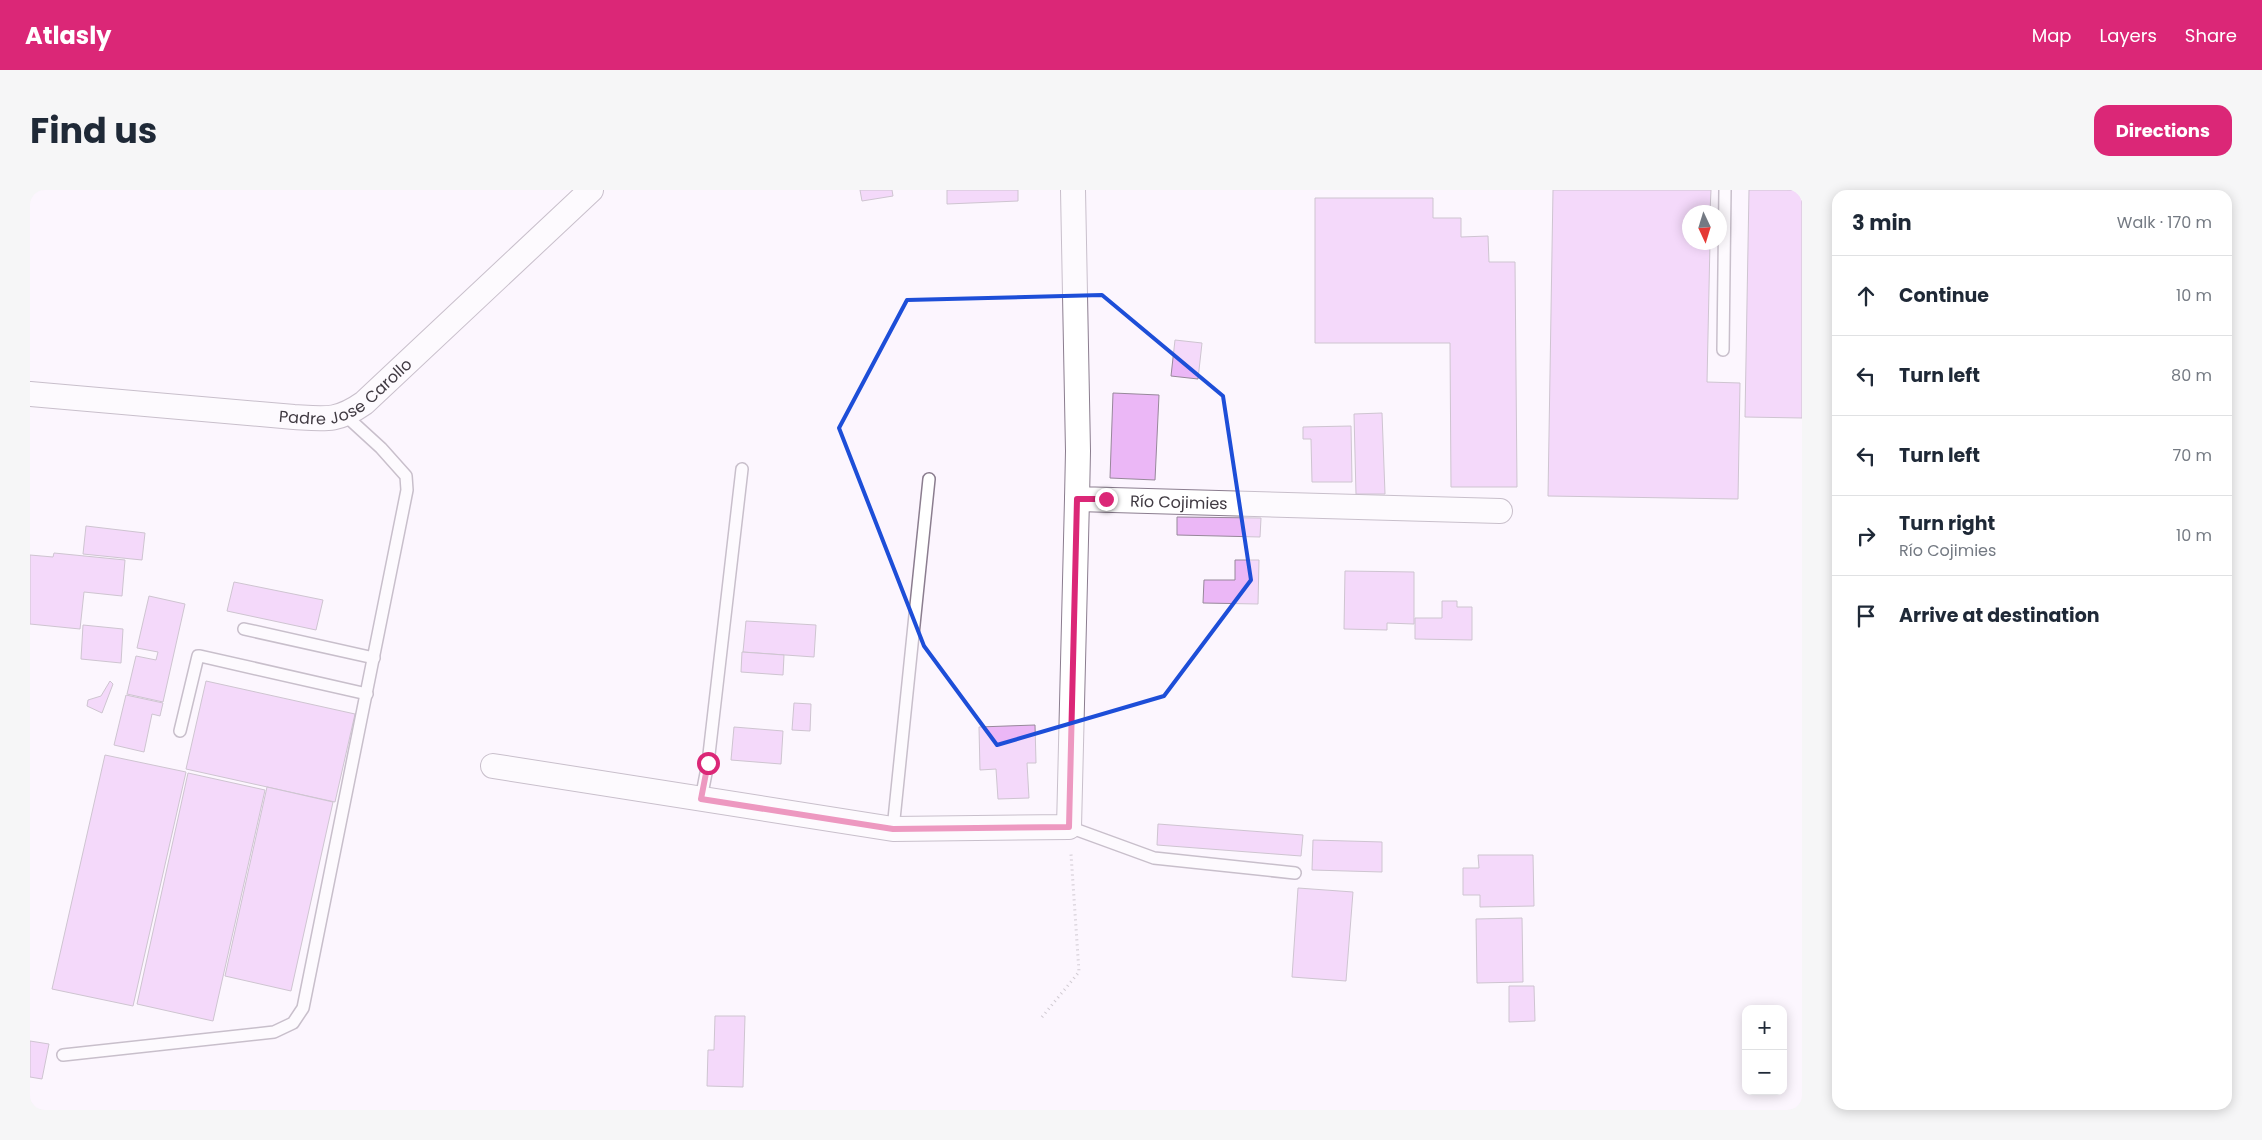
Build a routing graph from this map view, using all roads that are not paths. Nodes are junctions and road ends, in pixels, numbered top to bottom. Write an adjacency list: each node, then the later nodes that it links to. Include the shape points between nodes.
1 (591, 190): 6 (street, Padre Jose Carollo, via 364,404)
2 (1072, 190): 9 (street)
3 (1724, 190): 4 (lane)
4 (1723, 350)
5 (30, 394): 6 (street, Padre Jose Carollo, via 327,420)
6 (346, 416): 12 (lane, via 406,476 407,490)
7 (742, 469): 16 (lane, via 708,763)
8 (929, 479): 18 (lane)
9 (1077, 499): 10 (street, Río Cojimies); 17 (street)
10 (1500, 511)
11 (244, 629): 12 (lane)
12 (374, 658): 13 (lane)
13 (367, 694): 14 (lane, via 198,656); 20 (lane, via 303,1008 293,1023 274,1032)
14 (180, 731)
15 (493, 766): 16 (street)
16 (701, 799): 18 (street)
17 (1069, 827): 18 (street); 19 (lane, via 1154,858)
18 (893, 829)
19 (1295, 873)
20 (63, 1055)

